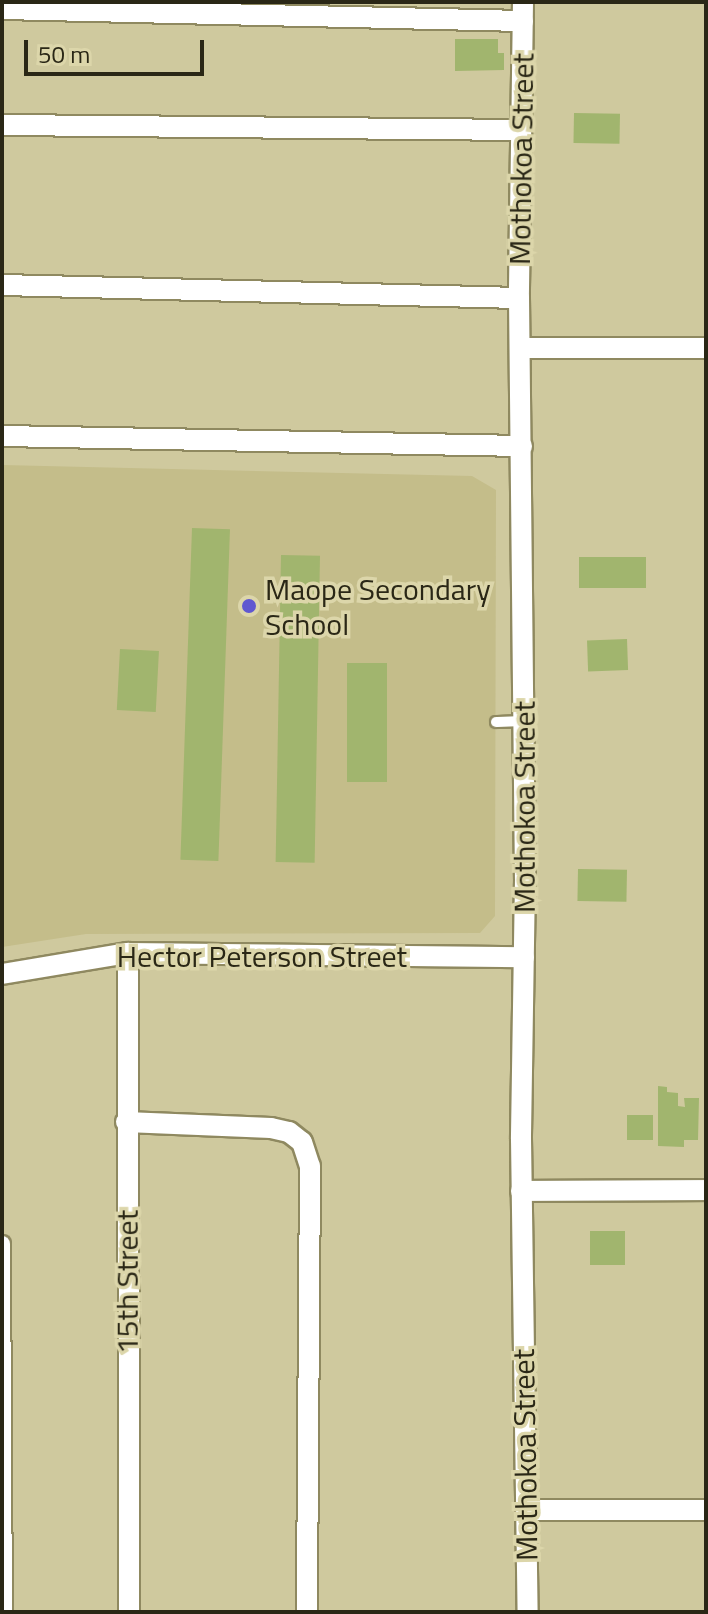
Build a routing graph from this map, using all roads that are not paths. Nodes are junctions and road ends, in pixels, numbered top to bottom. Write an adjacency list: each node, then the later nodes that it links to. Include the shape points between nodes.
1 (213, 8): 2 (street); 3 (street)
2 (2, 9)
3 (523, 11): 5 (street, Mothokoa Street)
4 (2, 125): 5 (street)
5 (520, 130): 7 (street, Mothokoa Street)
6 (2, 285): 7 (street)
7 (519, 298): 8 (street, Mothokoa Street)
8 (522, 348): 9 (street); 11 (street, Mothokoa Street)
9 (706, 348)
10 (2, 436): 11 (street)
11 (522, 446): 12 (street, Mothokoa Street)
12 (524, 721): 13 (lane); 15 (street, Mothokoa Street)
13 (496, 722)
14 (128, 953): 15 (street, Hector Peterson Street); 16 (street, Hector Peterson Street); 17 (street, 15th Street)
15 (524, 957): 19 (street, Mothokoa Street)
16 (2, 974)
17 (126, 1122): 24 (street, 15th Street); 25 (street, via 271,1128 302,1142 310,1166)
18 (706, 1190): 19 (street)
19 (521, 1191): 21 (street, Mothokoa Street)
20 (2, 1244): 23 (street)
21 (526, 1510): 22 (street); 26 (street, Mothokoa Street)
22 (706, 1510)
23 (4, 1612)
24 (129, 1612)
25 (307, 1612)
26 (528, 1612)

